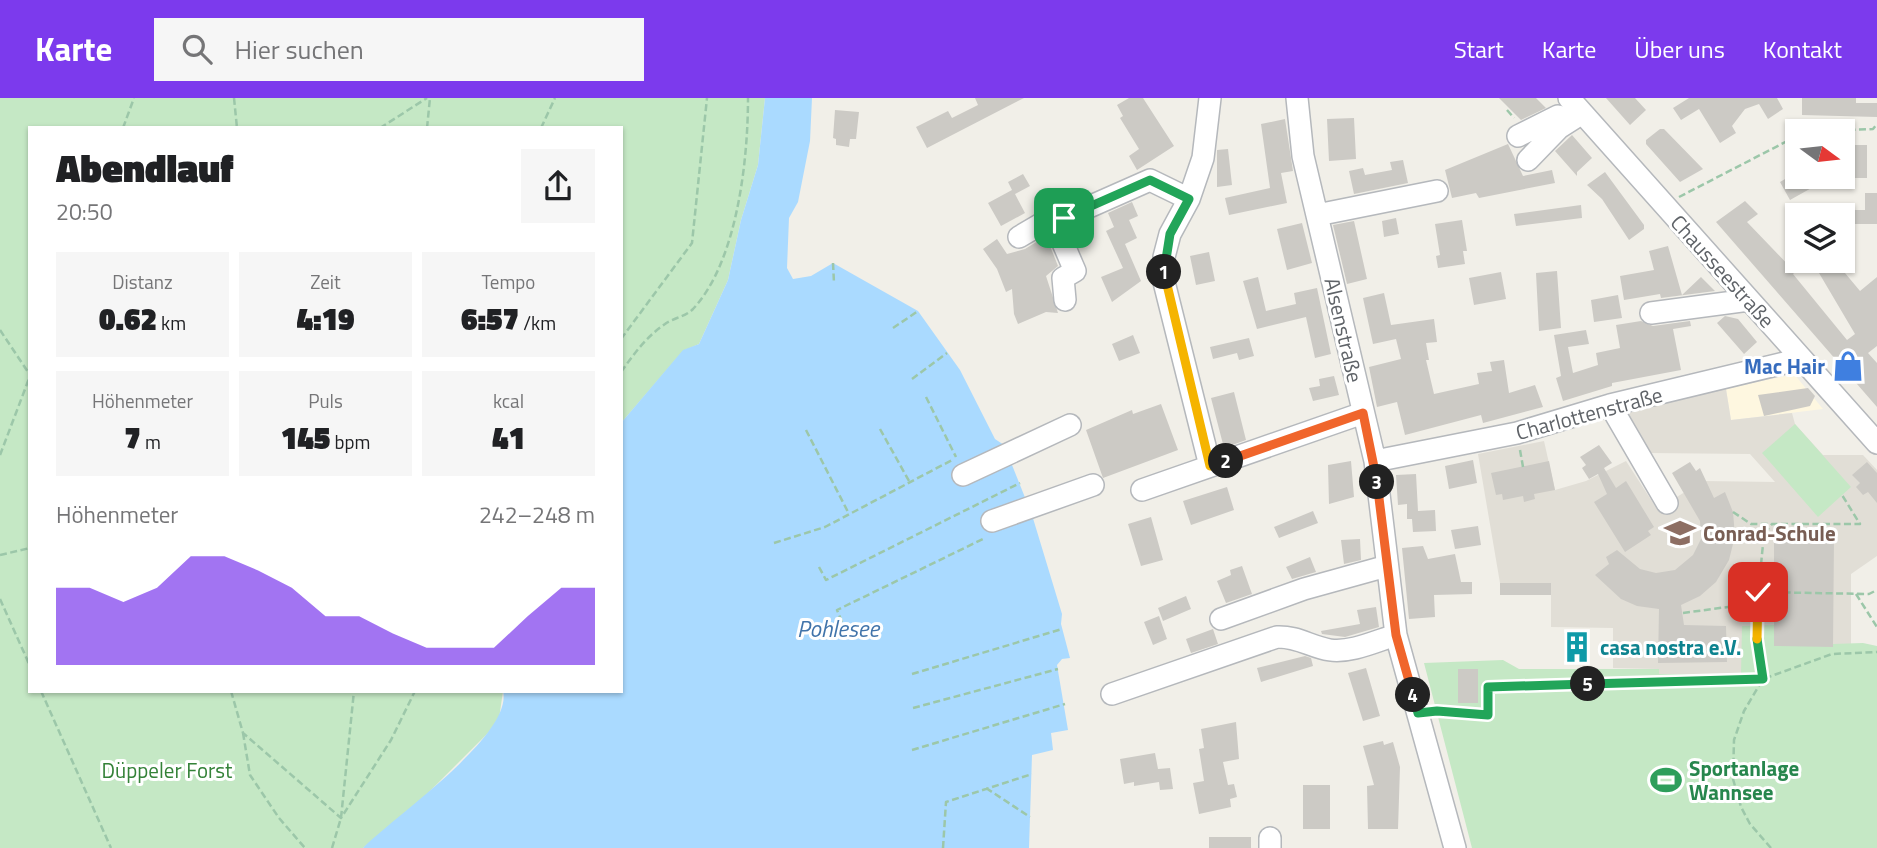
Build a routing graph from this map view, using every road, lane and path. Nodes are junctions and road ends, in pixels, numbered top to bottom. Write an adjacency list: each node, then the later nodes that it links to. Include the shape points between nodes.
1 (134, 98): 11 (path)
2 (234, 98): 12 (path)
3 (428, 98): 13 (path); 14 (path)
4 (555, 98): 15 (path)
5 (707, 98): 33 (path, via 692,243)
6 (748, 98): 36 (path, via 731,229 709,290 690,312 666,323 640,345)
7 (1210, 98): 21 (street, via 1203,158)
8 (1297, 98): 23 (street, Alsenstraße, via 1303,156)
9 (1574, 105): 17 (street); 19 (street); 22 (street, Chausseestraße)
10 (1877, 124): 16 (path, via 1873,129)
11 (124, 126)
12 (237, 126)
13 (383, 126)
14 (427, 126)
15 (542, 126)
16 (1855, 130)
17 (1518, 136)
18 (1785, 142): 22 (path)
19 (1528, 160)
20 (1437, 191): 23 (street)
21 (1190, 195): 24 (street, via 1153,170 1145,171 1057,213); 27 (street, via 1150,180 1064,218 1057,229 1075,271 1063,278); 50 (street, via 1170,234 1164,282)
22 (1664, 204): 28 (street, Chausseestraße)
23 (1317, 215): 42 (street, Alsenstraße)
24 (1019, 237)
25 (833, 263): 26 (path)
26 (834, 283)
27 (1065, 300)
28 (1749, 300): 30 (street); 35 (street, Chausseestraße)
29 (918, 311): 31 (path)
30 (1651, 313)
31 (893, 328)
32 (0, 330): 37 (path)
33 (623, 336)
34 (947, 353): 38 (path)
35 (1801, 359): 41 (street, Charlottenstraße); 46 (street, Chausseestraße)
36 (623, 369)
37 (28, 372)
38 (912, 379)
39 (28, 380): 47 (path)
40 (926, 397): 49 (path)
41 (1610, 405): 48 (street, Charlottenstraße, via 1517,433); 56 (street)
42 (1363, 413): 48 (street, Alsenstraße); 50 (street)
43 (1070, 425): 49 (street)
44 (880, 429): 51 (path)
45 (806, 430): 58 (path)
46 (1877, 443)
47 (0, 455)
48 (1375, 461): 64 (street, Alsenstraße)
49 (960, 466): 51 (path)
50 (1210, 466): 54 (street)
51 (909, 483): 58 (path)
52 (1020, 483): 65 (path, via 826,580)
53 (1093, 485): 60 (street)
54 (1142, 490)
55 (1842, 495): 59 (path, via 1860,524)
56 (1667, 503)
57 (1733, 512): 59 (path, via 1751,524)
58 (849, 514): 61 (path)
59 (1772, 524): 67 (path, via 1764,534)
60 (994, 527): 72 (path, via 837,610)
61 (774, 543)
62 (28, 548): 63 (path)
63 (0, 555)
64 (1387, 566): 71 (street); 75 (street, Alsenstraße)
65 (819, 567)
66 (1877, 590): 68 (path)
67 (1758, 592): 68 (path); 70 (path, via 1735,606); 80 (path, via 1755,626)
68 (1856, 594): 73 (path)
69 (0, 599): 77 (path)
70 (1683, 614)
71 (1221, 619)
72 (842, 622)
73 (1877, 627)
74 (1062, 629): 79 (path)
75 (1396, 635): 85 (street, via 1338,650 1277,637); 88 (street, Alsenstraße)
76 (1877, 652): 80 (path, via 1832,654)
77 (28, 662)
78 (1058, 669): 87 (path)
79 (912, 674)
80 (1763, 679): 88 (path, via 1488,687 1488,715); 100 (path, via 1744,711 1732,760 1741,807)
81 (42, 693): 95 (path)
82 (232, 693): 89 (path)
83 (354, 693): 94 (path)
84 (414, 693): 94 (path, via 391,740)
85 (1112, 694)
86 (1065, 704): 90 (path)
87 (913, 708)
88 (1418, 713): 99 (street, Alsenstraße)
89 (243, 733): 94 (path); 96 (path, via 250,775)
90 (912, 750)
91 (1032, 774): 92 (path)
92 (986, 788): 93 (path); 98 (path, via 946,802)
93 (1030, 817)
94 (341, 818): 97 (path)
95 (111, 848)
96 (305, 848)
97 (332, 848)
98 (943, 848)
99 (1455, 848)
100 (1771, 848)

